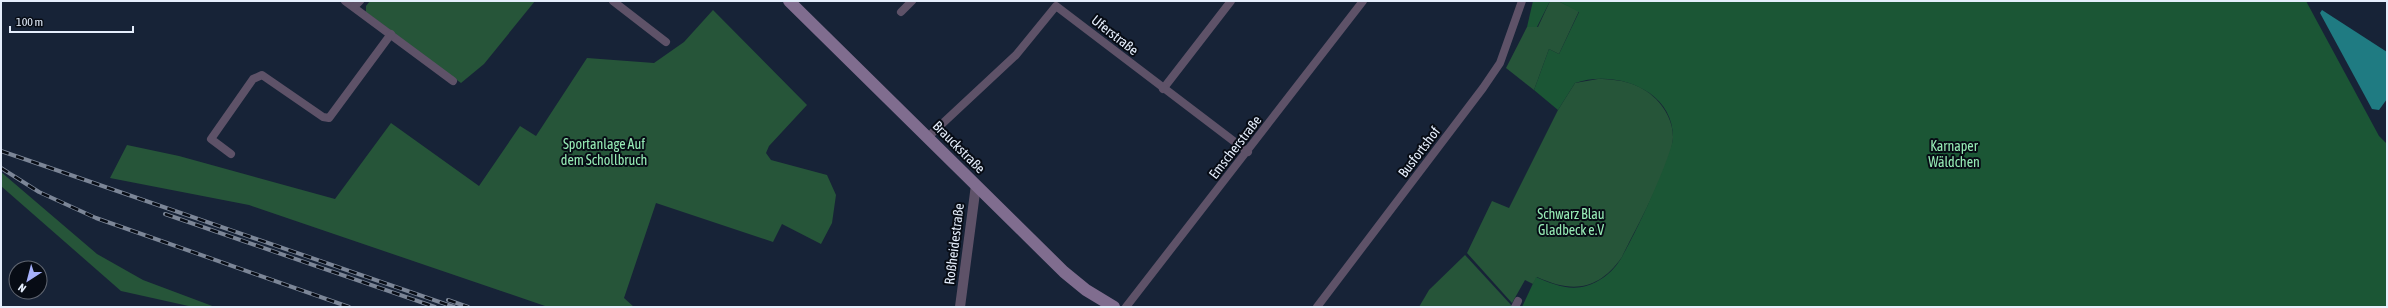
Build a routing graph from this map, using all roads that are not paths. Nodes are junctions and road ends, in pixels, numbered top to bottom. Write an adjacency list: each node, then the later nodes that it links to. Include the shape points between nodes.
1 (345, 1): 9 (street)
2 (613, 1): 12 (street)
3 (789, 1): 15 (main road, Brauckstraße)
4 (912, 1): 10 (street)
5 (1231, 1): 14 (street)
6 (1363, 1): 16 (street, Emscherstraße)
7 (1522, 1): 22 (street, Busfortshof, via 1500,63)
8 (1058, 3): 14 (street, Uferstraße); 15 (street, Uferstraße, via 1016,55)
9 (357, 4): 11 (street)
10 (901, 12)
11 (391, 34): 13 (street); 17 (street, via 329,118 323,117 262,75 253,79 211,139)
12 (666, 42)
13 (453, 82)
14 (1164, 89): 16 (street, Uferstraße)
15 (928, 137): 18 (main road, Brauckstraße)
16 (1248, 152): 21 (street, Emscherstraße)
17 (231, 154)
18 (976, 185): 19 (street, Roßheidestraße); 20 (main road, Brauckstraße, via 1064,272 1086,290)
19 (960, 307)
20 (1114, 307)
21 (1126, 307)
22 (1317, 307)

